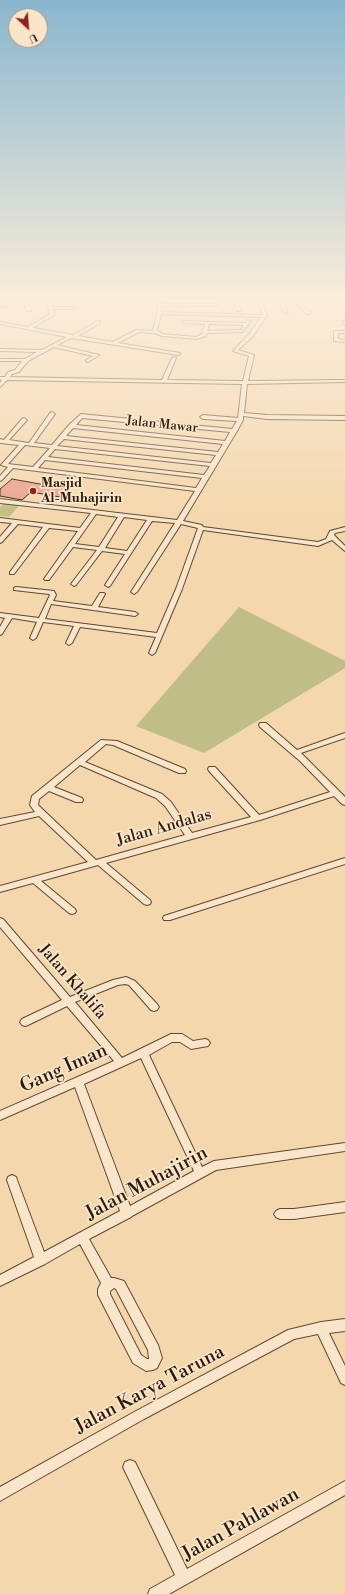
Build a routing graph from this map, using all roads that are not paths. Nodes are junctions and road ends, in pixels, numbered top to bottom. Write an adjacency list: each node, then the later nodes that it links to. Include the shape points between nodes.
1 (12, 374): 4 (street)
2 (167, 374): 7 (street)
3 (247, 374): 8 (street)
4 (9, 376): 5 (street); 7 (street); 9 (street)
5 (0, 378)
6 (345, 381): 8 (street)
7 (164, 382): 8 (street)
8 (245, 383): 12 (street)
9 (0, 386)
10 (52, 414): 23 (street)
11 (203, 417): 12 (street)
12 (241, 417): 13 (street); 17 (street)
13 (345, 418)
14 (24, 420): 20 (street)
15 (156, 423): 16 (street, via 81,416); 17 (street); 18 (street)
16 (71, 426): 18 (street, Jalan Mawar); 19 (street)
17 (234, 431): 21 (street)
18 (149, 434): 21 (street, Jalan Mawar); 24 (street)
19 (63, 436): 24 (street); 25 (street)
20 (3, 441): 22 (street)
21 (227, 443): 26 (street)
22 (23, 444): 23 (street); 29 (street)
23 (31, 444): 25 (street)
24 (141, 445): 26 (street); 27 (street)
25 (54, 446): 27 (street); 28 (street)
26 (220, 454): 30 (street)
27 (133, 456): 30 (street); 32 (street)
28 (45, 458): 32 (street); 33 (street)
29 (2, 465): 31 (street)
30 (214, 465): 34 (street)
31 (12, 466): 33 (street); 35 (street)
32 (125, 468): 34 (street)
33 (34, 469): 36 (street)
34 (206, 477): 36 (street)
35 (0, 479)
36 (198, 490): 43 (street)
37 (0, 501): 38 (street)
38 (95, 512): 39 (street); 47 (street)
39 (122, 515): 40 (street); 51 (street)
40 (151, 518): 43 (street); 53 (street)
41 (0, 520): 42 (street)
42 (16, 522): 44 (street); 49 (street)
43 (179, 522): 45 (street); 59 (street)
44 (48, 525): 47 (street); 54 (street)
45 (201, 528): 48 (street, via 318,544 327,542); 69 (street)
46 (345, 529): 48 (street, via 332,532)
47 (81, 530): 50 (street)
48 (331, 536): 52 (street)
49 (0, 541)
50 (71, 545): 51 (street); 55 (street)
51 (101, 549): 53 (street); 56 (street)
52 (345, 549)
53 (129, 553): 57 (street)
54 (12, 573)
55 (47, 578)
56 (74, 584)
57 (108, 585)
58 (16, 589): 61 (street, via 52,592)
59 (134, 592)
60 (102, 594): 62 (street)
61 (49, 602): 62 (street); 66 (street)
62 (94, 608): 63 (street)
63 (135, 614)
64 (0, 616): 65 (street)
65 (9, 616): 66 (street); 68 (street)
66 (40, 620): 67 (street); 70 (street)
67 (78, 625): 69 (street); 71 (street)
68 (0, 633)
69 (159, 636): 72 (street)
70 (33, 638)
71 (69, 644)
72 (152, 653)
73 (264, 725): 75 (street)
74 (345, 735): 75 (street)
75 (295, 753): 80 (street)
76 (79, 762): 78 (street, via 99,745 109,742); 79 (street); 86 (street, via 159,796 168,804)
77 (212, 769): 84 (street)
78 (182, 770)
79 (47, 787): 81 (street); 83 (street, via 34,802)
80 (335, 793): 82 (street); 84 (street, Jalan Andalas)
81 (79, 800)
82 (344, 800)
83 (41, 813): 85 (street); 88 (street)
84 (257, 818): 86 (street, Jalan Andalas)
85 (0, 822)
86 (190, 836): 88 (street, Jalan Andalas)
87 (345, 861): 93 (street)
88 (96, 862): 89 (street, Jalan Andalas); 91 (street)
89 (34, 879): 90 (street, Jalan Andalas); 92 (street)
90 (0, 889)
91 (147, 902)
92 (72, 911)
93 (167, 918)
94 (0, 921): 95 (street, Jalan Khalifa)
95 (69, 1001): 96 (street, via 126,980 132,983); 97 (street); 100 (street, Jalan Khalifa)
96 (154, 1007)
97 (25, 1022)
98 (205, 1043): 99 (street, Gang Iman, via 191,1045 177,1037)
99 (143, 1053): 100 (street, Gang Iman); 104 (street)
100 (121, 1063): 101 (street, Gang Iman)
101 (78, 1082): 102 (street, Gang Iman); 107 (street)
102 (0, 1116)
103 (345, 1147): 104 (street, Jalan Muhajirin, via 214,1166)
104 (200, 1173): 107 (street, Jalan Muhajirin)
105 (12, 1180): 110 (street)
106 (345, 1207): 108 (street)
107 (127, 1214): 109 (street, Jalan Muhajirin)
108 (280, 1214)
109 (83, 1238): 110 (street, Jalan Muhajirin); 112 (street)
110 (41, 1260): 111 (street, Jalan Muhajirin)
111 (0, 1281)
112 (108, 1284): 112 (street, via 120,1285 154,1349 156,1358 152,1364 146,1365 137,1359 104,1295 104,1289)
113 (345, 1325): 114 (street, Jalan Karya Taruna)
114 (321, 1328): 115 (street); 118 (street, Jalan Karya Taruna, via 292,1334 140,1415)
115 (345, 1379)
116 (130, 1467): 119 (street)
117 (345, 1488): 119 (street, Jalan Pahlawan)
118 (0, 1494)
119 (184, 1578): 120 (street, Jalan Pahlawan)
120 (155, 1594)

